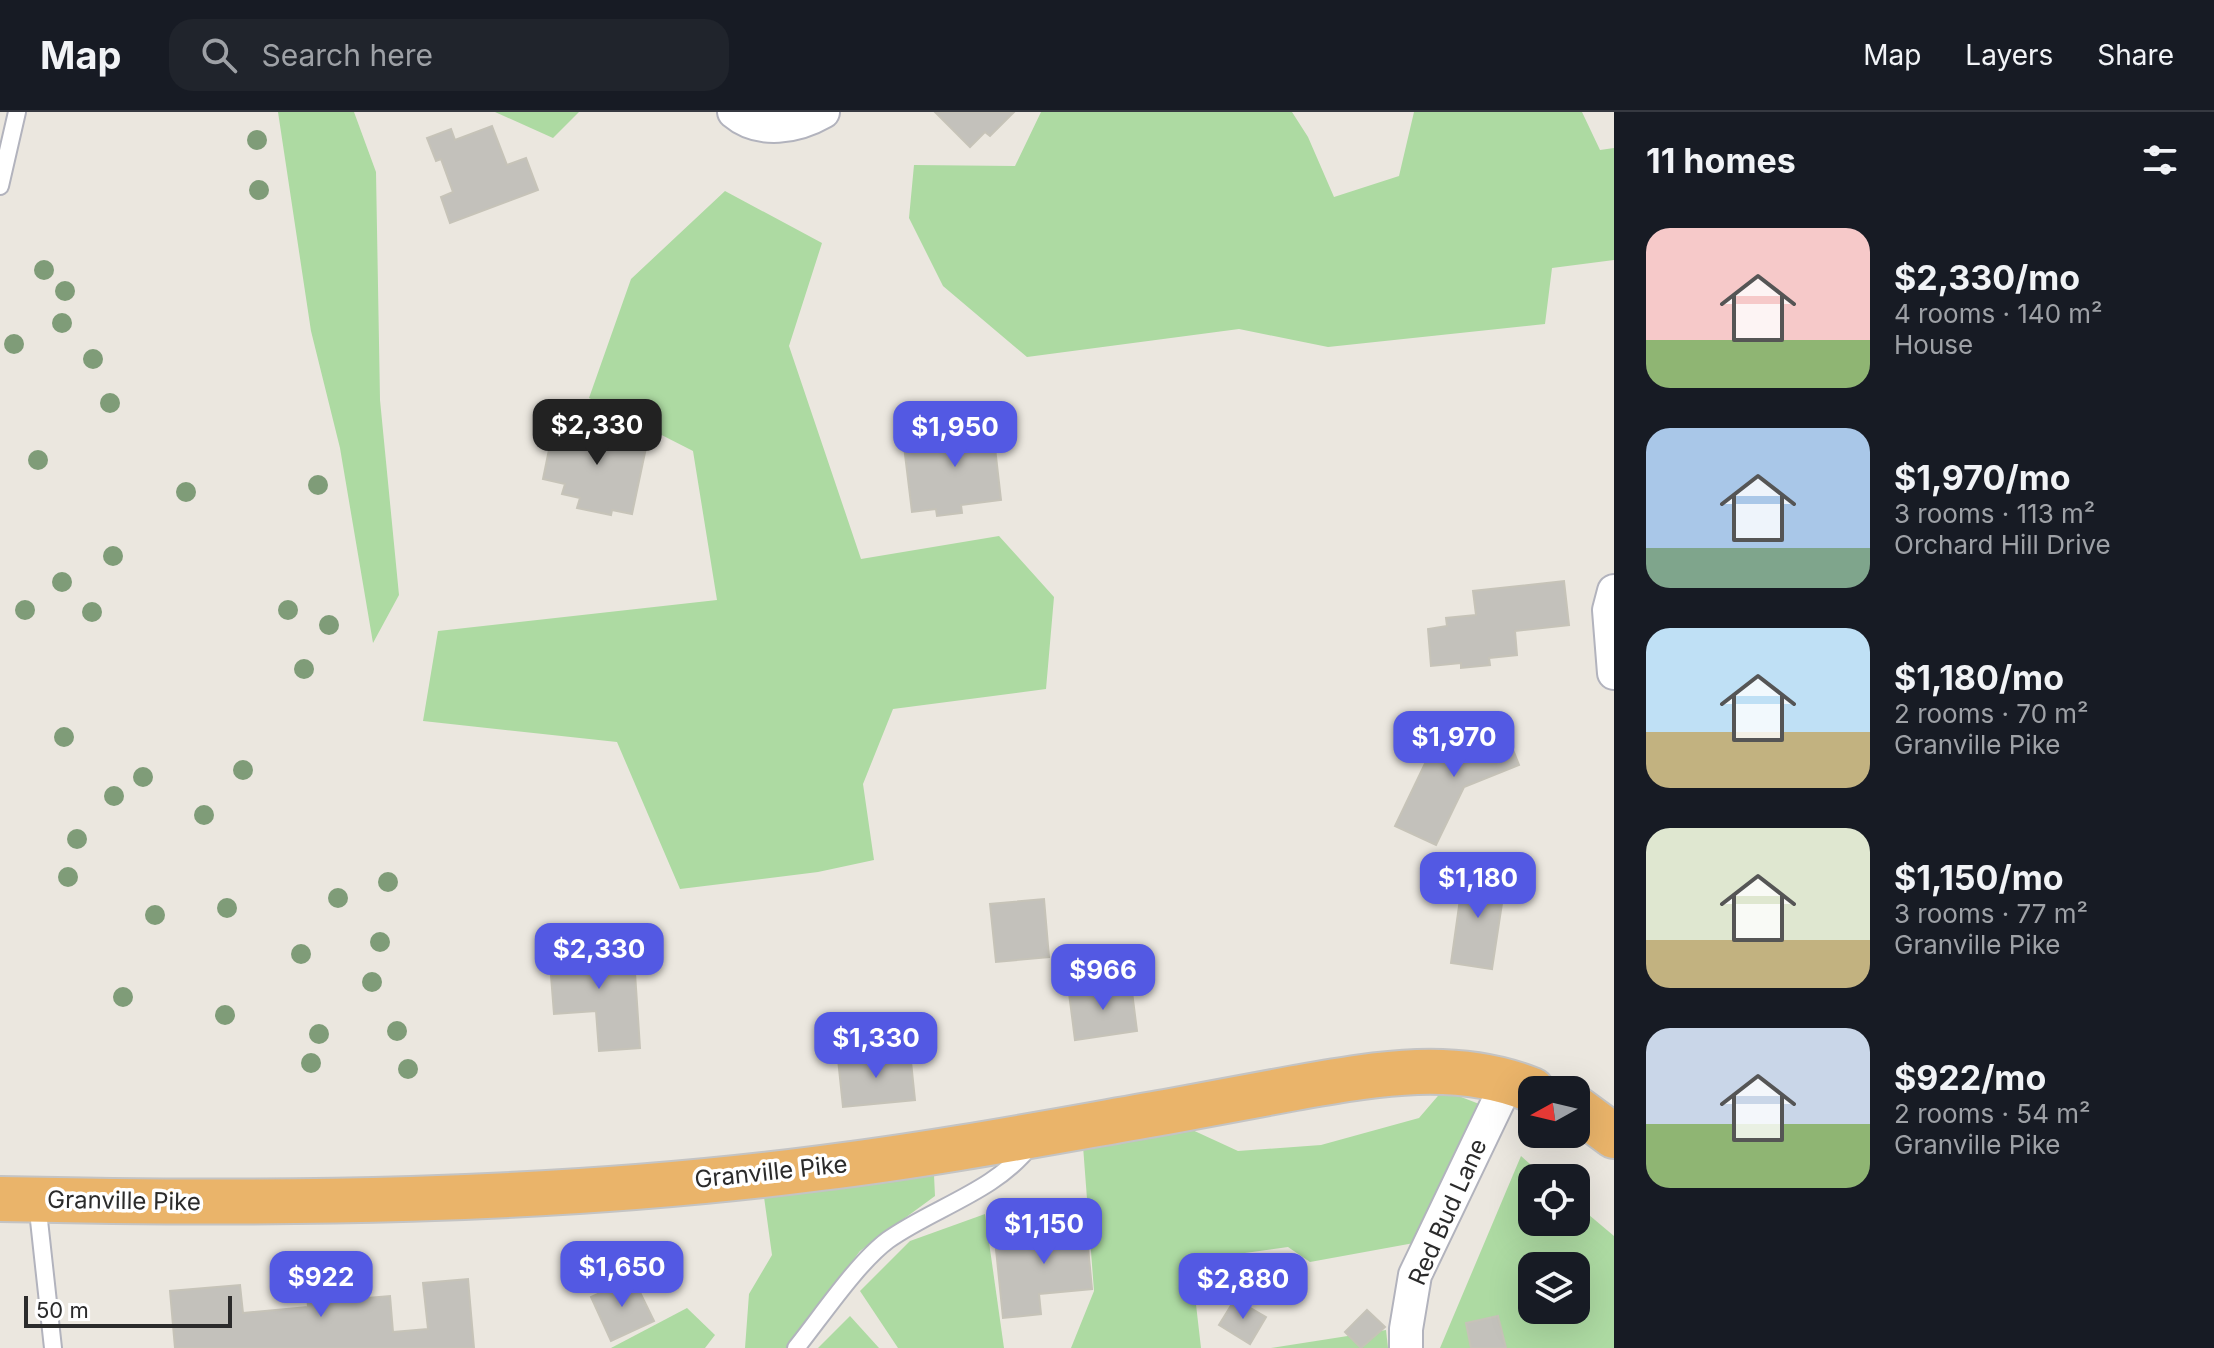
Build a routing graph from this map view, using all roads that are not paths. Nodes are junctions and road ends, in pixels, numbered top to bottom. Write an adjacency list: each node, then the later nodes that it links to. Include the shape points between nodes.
1 (17, 112): 4 (lane)
2 (734, 112): 3 (street, via 767,126 796,125)
3 (823, 112)
4 (0, 186)
5 (1614, 591): 6 (street, via 1609,610)
6 (1614, 673)
7 (1518, 1085): 10 (highway, Granville Pike, via 1467,1073 1402,1071)
8 (1518, 1089): 15 (street, Red Bud Lane, via 1415,1275)
9 (1590, 1118): 11 (highway)
10 (1039, 1134): 12 (highway, Granville Pike, via 821,1168 513,1194 230,1203); 14 (lane, via 1014,1164 872,1253)
11 (1614, 1136)
12 (18, 1200): 13 (lane)
13 (53, 1348)
14 (796, 1348)
15 (1406, 1348)

